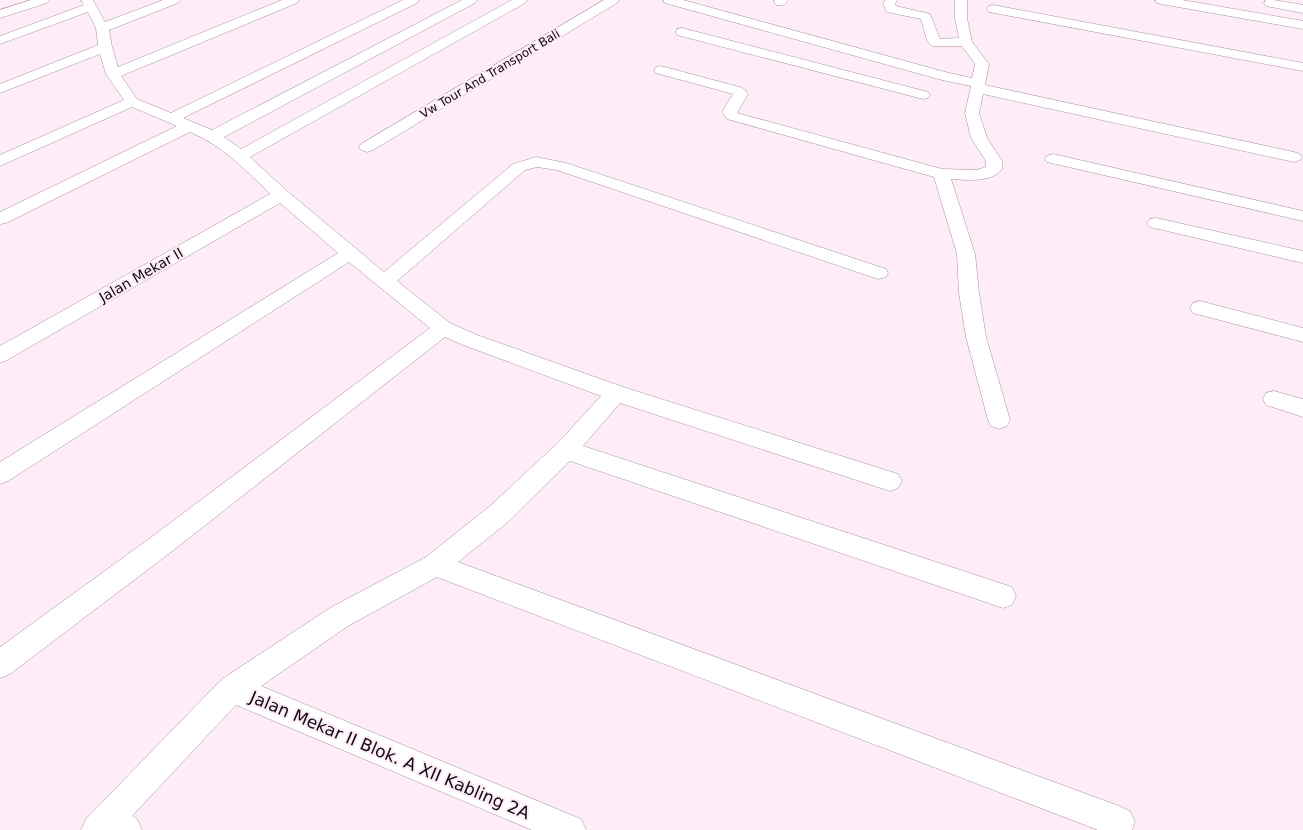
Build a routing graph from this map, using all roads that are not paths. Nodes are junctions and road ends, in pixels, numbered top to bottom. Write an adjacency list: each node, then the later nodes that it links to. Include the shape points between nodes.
1 (43, 0): 17 (street)
2 (174, 0): 19 (street)
3 (293, 0): 25 (street)
4 (413, 0): 30 (street)
5 (471, 0): 32 (street)
6 (521, 0): 34 (street)
7 (613, 0): 33 (street, Vw Tour And Transport Bali)
8 (669, 0): 16 (street)
9 (891, 0): 21 (street, via 891,9 926,17 937,43)
10 (961, 0): 21 (street, via 961,18)
11 (1161, 0): 18 (street)
12 (1270, 3): 15 (street)
13 (89, 4): 19 (street); 20 (street)
14 (993, 9): 23 (street)
15 (1303, 9)
16 (706, 11): 26 (street); 28 (street, via 682,32)
17 (0, 14)
18 (1303, 26)
19 (102, 28): 22 (street)
20 (0, 40)
21 (966, 42): 26 (street, via 982,64)
22 (105, 47): 25 (street); 27 (street)
23 (1303, 67)
24 (661, 70): 38 (street, via 738,91 741,94 729,112 732,116)
25 (113, 74): 29 (street)
26 (978, 86): 35 (street); 38 (street, via 972,113 980,138 994,161 994,169 977,174)
27 (0, 89)
28 (923, 95)
29 (132, 102): 30 (street); 37 (street)
30 (172, 118): 31 (street)
31 (190, 126): 32 (street); 41 (street)
32 (213, 136): 34 (street)
33 (366, 147)
34 (240, 156): 39 (street)
35 (1294, 157)
36 (1053, 159): 40 (street)
37 (0, 161)
38 (942, 174): 54 (street, via 966,254 976,337)
39 (281, 195): 43 (street); 50 (street, Jalan Mekar II)
40 (1303, 216)
41 (0, 219)
42 (1156, 223): 44 (street)
43 (351, 253): 46 (street); 56 (street)
44 (1303, 257)
45 (879, 273): 46 (street, via 560,166 536,162 519,167)
46 (385, 282): 48 (street)
47 (1200, 308): 49 (street)
48 (443, 328): 51 (street); 60 (street, via 162,544)
49 (1303, 335)
50 (0, 355)
51 (616, 393): 55 (street); 57 (street)
52 (1274, 399): 53 (street)
53 (1303, 408)
54 (999, 420)
55 (566, 450): 58 (street, via 498,514); 59 (street)
56 (0, 474)
57 (890, 481)
58 (434, 565): 61 (street, via 339,617); 62 (street)
59 (1003, 596)
60 (0, 664)
61 (232, 689): 63 (street); 64 (street, Jalan Mekar II Blok. A XII Kabling 2A)
62 (1119, 822)
63 (110, 827)
64 (570, 830)

